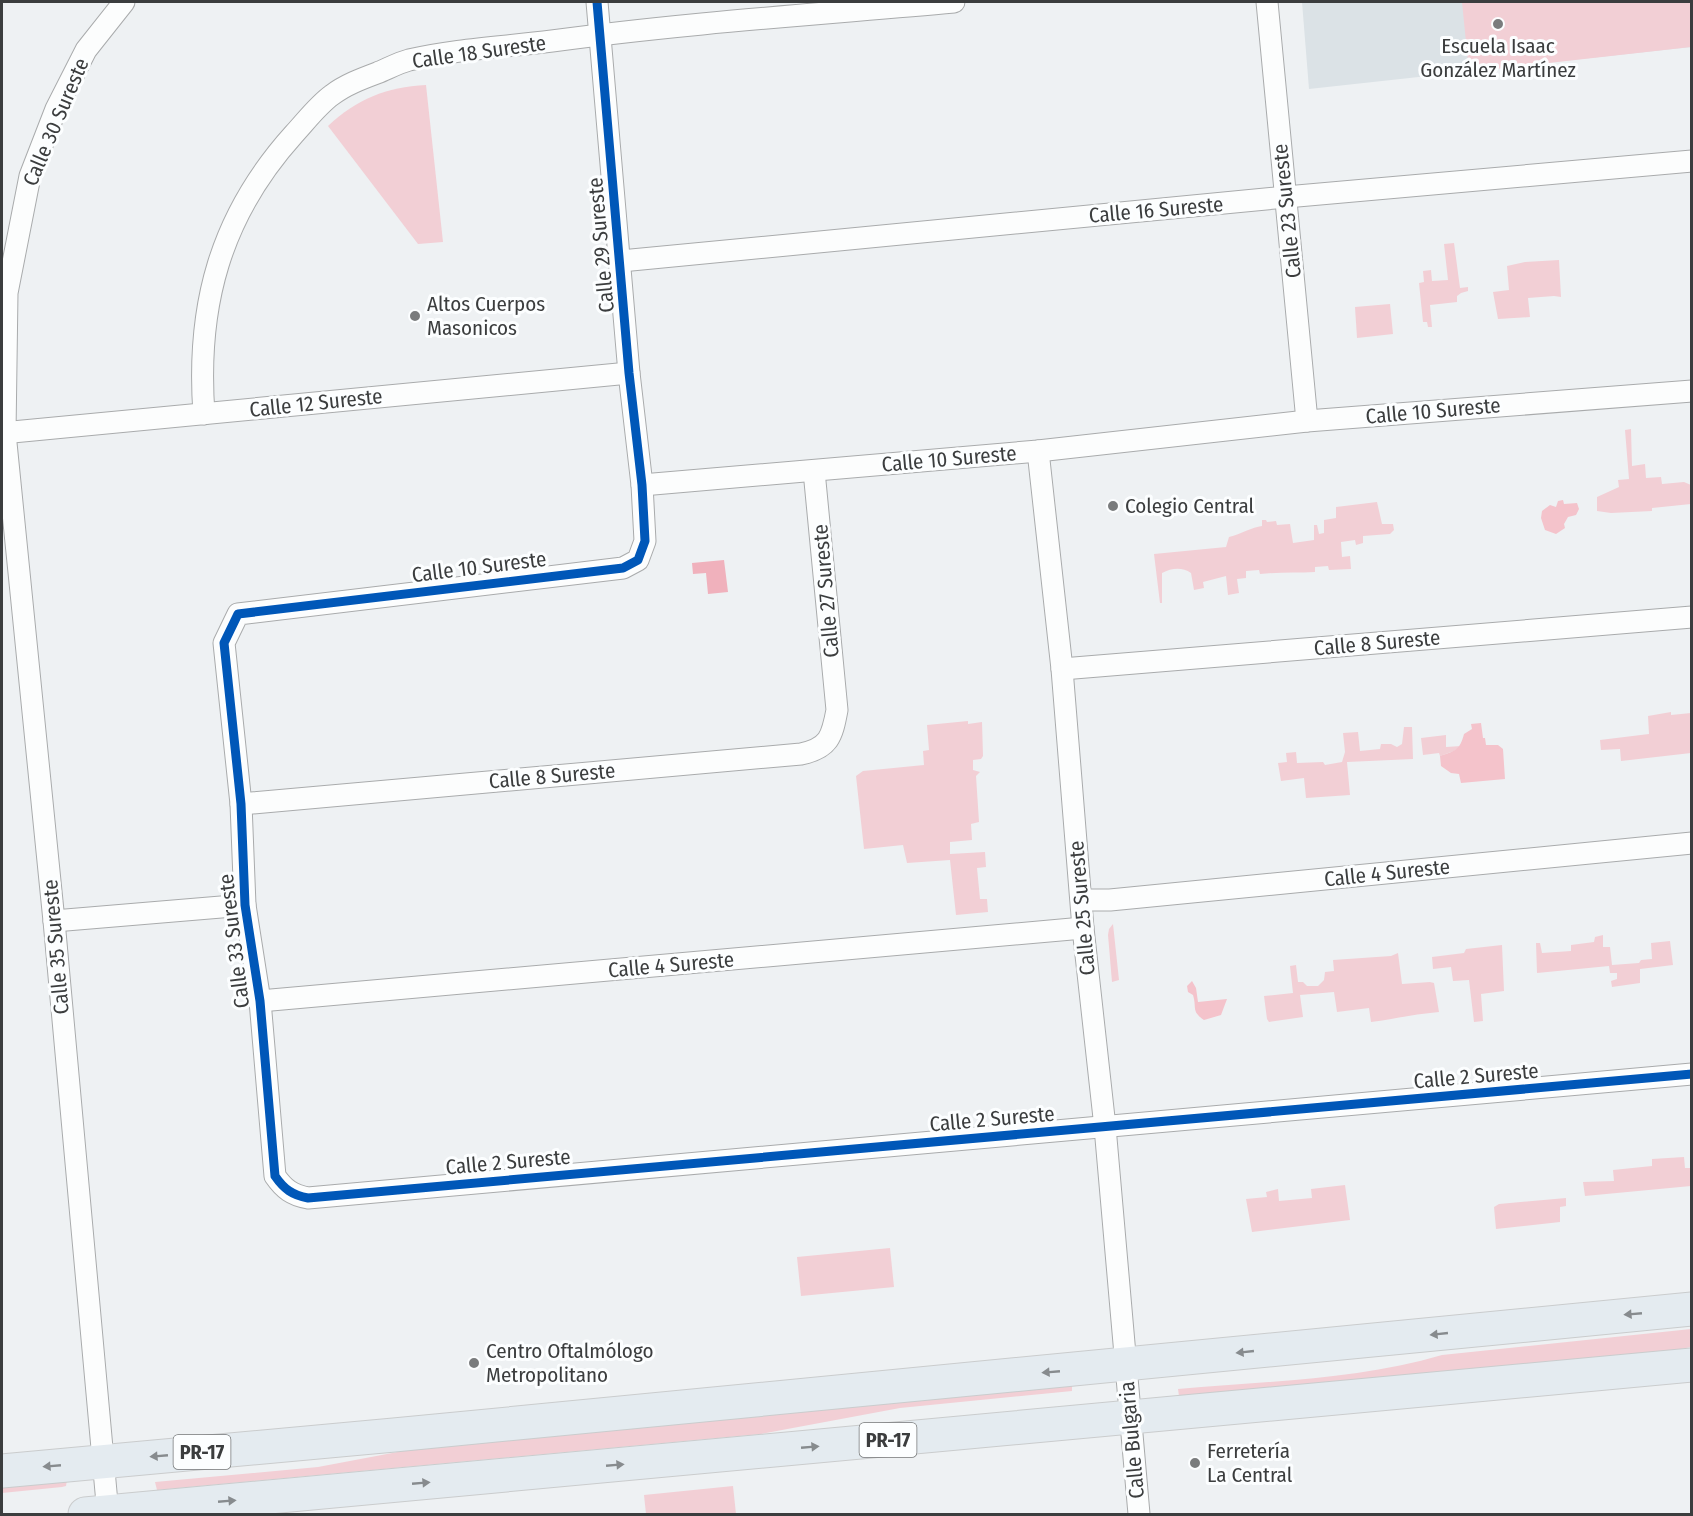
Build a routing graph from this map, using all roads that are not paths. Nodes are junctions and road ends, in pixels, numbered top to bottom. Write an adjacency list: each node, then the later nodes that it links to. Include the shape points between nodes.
1 (124, 2): 13 (street, Calle 30 Sureste, via 86,50 56,110 30,176 7,293)
2 (597, 2): 5 (street, Calle 29 Sureste)
3 (954, 2): 5 (street, Calle 18 Sureste)
4 (1267, 2): 7 (street, Calle 23 Sureste)
5 (601, 34): 8 (street, Calle 29 Sureste); 11 (street, Calle 18 Sureste, via 407,61 332,95 280,149 225,240 215,270 202,346)
6 (1692, 161): 7 (street, Calle 16 Sureste)
7 (1286, 197): 8 (street, Calle 16 Sureste); 12 (street, Calle 23 Sureste)
8 (621, 261): 9 (street, Calle 29 Sureste)
9 (630, 373): 11 (street, Calle 12 Sureste); 16 (street, Calle 29 Sureste)
10 (1692, 391): 12 (street, Calle 10 Sureste)
11 (204, 414): 13 (street, Calle 12 Sureste)
12 (1307, 421): 14 (street, Calle 10 Sureste)
13 (3, 433): 25 (street, Calle 35 Sureste)
14 (1038, 451): 15 (street, Calle 10 Sureste); 19 (street, Calle 25 Sureste)
15 (814, 471): 16 (street, Calle 10 Sureste); 20 (street, Calle 27 Sureste)
16 (642, 485): 17 (street, Calle 10 Sureste, via 645,541 638,560 623,568)
17 (246, 612): 21 (street, Calle 33 Sureste, via 238,614 224,643)
18 (1692, 617): 19 (street, Calle 8 Sureste)
19 (1062, 669): 23 (street, Calle 25 Sureste)
20 (837, 710): 21 (street, Calle 8 Sureste, via 829,739 814,751 801,754)
21 (241, 804): 24 (street, Calle 33 Sureste)
22 (1692, 843): 23 (street, Calle 4 Sureste)
23 (1082, 900): 26 (street, Calle 25 Sureste)
24 (245, 905): 25 (street); 27 (street, Calle 33 Sureste)
25 (54, 921): 35 (street, Calle 35 Sureste)
26 (1083, 928): 27 (street, Calle 4 Sureste); 29 (street, Calle 25 Sureste)
27 (260, 1001): 30 (street, Calle 33 Sureste, via 275,1176)
28 (1692, 1074): 29 (street, Calle 2 Sureste)
29 (1105, 1127): 30 (street, Calle 2 Sureste, via 308,1198); 32 (street, Calle 25 Sureste)
30 (295, 1196)
31 (1692, 1309): 32 (main road, PR-17, one-way to 32)
32 (1125, 1365): 34 (street, Calle Bulgaria); 35 (main road, PR-17, one-way to 35)
33 (1692, 1365): 34 (main road, PR-17)
34 (1130, 1417): 37 (main road, PR-17, one-way to 34); 38 (street, Calle Bulgaria)
35 (103, 1461): 36 (main road, PR-17, one-way to 36); 37 (street, Calle 35 Sureste)
36 (2, 1471)
37 (100, 1514)
38 (1139, 1515)

